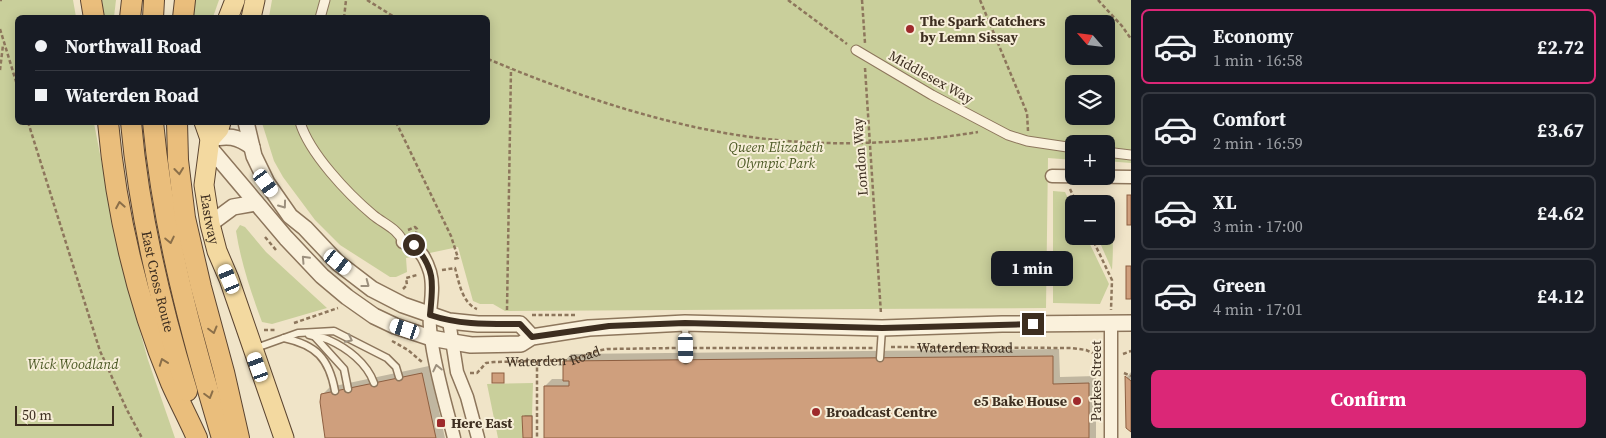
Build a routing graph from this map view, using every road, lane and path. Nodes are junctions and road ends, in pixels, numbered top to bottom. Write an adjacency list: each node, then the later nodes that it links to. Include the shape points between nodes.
1 (91, 0): 14 (highway)
2 (132, 0): 15 (highway)
3 (154, 0): 16 (highway)
4 (185, 0): 17 (highway)
5 (235, 0): 18 (main road)
6 (255, 0): 19 (main road)
7 (325, 0): 20 (street)
8 (346, 0): 21 (path)
9 (367, 0): 22 (path)
10 (788, 0): 26 (path)
11 (862, 0): 27 (path, London Way)
12 (980, 0): 43 (path, via 1027,113)
13 (1098, 0): 24 (path)
14 (94, 15)
15 (130, 15)
16 (153, 15)
17 (183, 15)
18 (229, 15)
19 (252, 15)
20 (321, 15)
21 (344, 15)
22 (391, 15)
23 (0, 28): 25 (path)
24 (1131, 39)
25 (3, 43): 30 (path); 31 (path)
26 (856, 50): 27 (street, Middlesex Way)
27 (865, 56): 41 (street, Middlesex Way); 44 (path, London Way)
28 (490, 61): 29 (path)
29 (511, 69): 44 (path, via 582,95 712,131 788,141); 62 (path)
30 (0, 70)
31 (15, 79)
32 (29, 125): 95 (path, via 100,351)
33 (108, 125): 96 (highway, one-way to 33, via 171,383 140,293 124,231)
34 (131, 125): 96 (highway, East Cross Route, via 150,254)
35 (154, 125): 97 (highway, East Cross Route, one-way to 97, via 169,235)
36 (177, 125): 98 (highway, one-way to 98, via 185,218)
37 (220, 125): 42 (main road, Eastway)
38 (247, 125): 45 (street, Waterden Road)
39 (301, 125): 53 (street, via 308,142 343,185 375,217 400,233)
40 (397, 125): 55 (path, via 451,236 458,258)
41 (990, 125): 43 (street, Middlesex Way); 44 (path, via 978,132 938,138)
42 (208, 137): 45 (street, via 231,137); 51 (street, Waterden Road); 52 (main road, Eastway, via 204,185)
43 (1027, 141): 46 (street, Middlesex Way)
44 (869, 142): 65 (path, London Way)
45 (252, 147): 61 (street, Waterden Road, one-way to 61, via 266,183 290,216 338,262 380,294)
46 (1065, 147)
47 (1115, 153): 48 (street)
48 (1131, 155)
49 (1052, 176): 50 (street)
50 (1131, 177)
51 (256, 203): 52 (street, via 233,207); 76 (street, Waterden Road, one-way to 51, via 384,321 347,298 322,276)
52 (210, 224): 82 (main road, Eastway)
53 (404, 242): 61 (street, via 414,245 426,262 433,283)
54 (1096, 245): 63 (path, via 1112,280)
55 (453, 260)
56 (448, 269): 60 (path, via 455,268 470,306)
57 (413, 276): 58 (path, via 406,278 407,284 402,291)
58 (396, 291)
59 (342, 306): 68 (path)
60 (482, 310)
61 (430, 315): 64 (street, Waterden Road); 76 (street)
62 (508, 315)
63 (1111, 318): 65 (street, Waterden Road, via 1002,324); 67 (street, Waterden Road); 103 (street, Parkes Street)
64 (449, 321): 74 (street, Waterden Road, via 520,324); 77 (street)
65 (881, 321): 66 (street, Waterden Road); 84 (lane)
66 (685, 323): 74 (street, Waterden Road, via 609,326); 86 (lane)
67 (1131, 323)
68 (289, 325)
69 (280, 328): 70 (path)
70 (264, 330)
71 (298, 333): 72 (lane); 75 (lane); 91 (lane, one-way to 91, via 334,331 387,358 396,367)
72 (314, 336): 92 (lane, via 328,339 363,363); 93 (lane, via 344,369)
73 (386, 337): 87 (path)
74 (532, 337): 77 (street, Waterden Road, via 521,344)
75 (282, 338): 82 (lane); 94 (lane, via 302,342 323,359)
76 (431, 338): 77 (street, Waterden Road); 100 (street, one-way to 76)
77 (453, 342): 101 (street, via 458,372)
78 (889, 347): 83 (path, Waterden Road, via 1072,348)
79 (669, 348): 85 (path, Waterden Road, via 607,349 572,360)
80 (692, 348): 81 (path)
81 (870, 348)
82 (252, 349): 99 (main road, Eastway)
83 (1099, 356)
84 (880, 358)
85 (537, 360): 88 (path, Waterden Road, via 486,363 477,373); 102 (path)
86 (686, 360)
87 (422, 362)
88 (463, 373)
89 (1124, 373): 90 (path)
90 (1131, 376)
91 (399, 377)
92 (374, 383)
93 (348, 389)
94 (335, 392)
95 (142, 438)
96 (199, 438)
97 (222, 438)
98 (239, 438)
99 (284, 438)
100 (454, 438)
101 (478, 438)
102 (537, 438)
103 (1111, 438)

